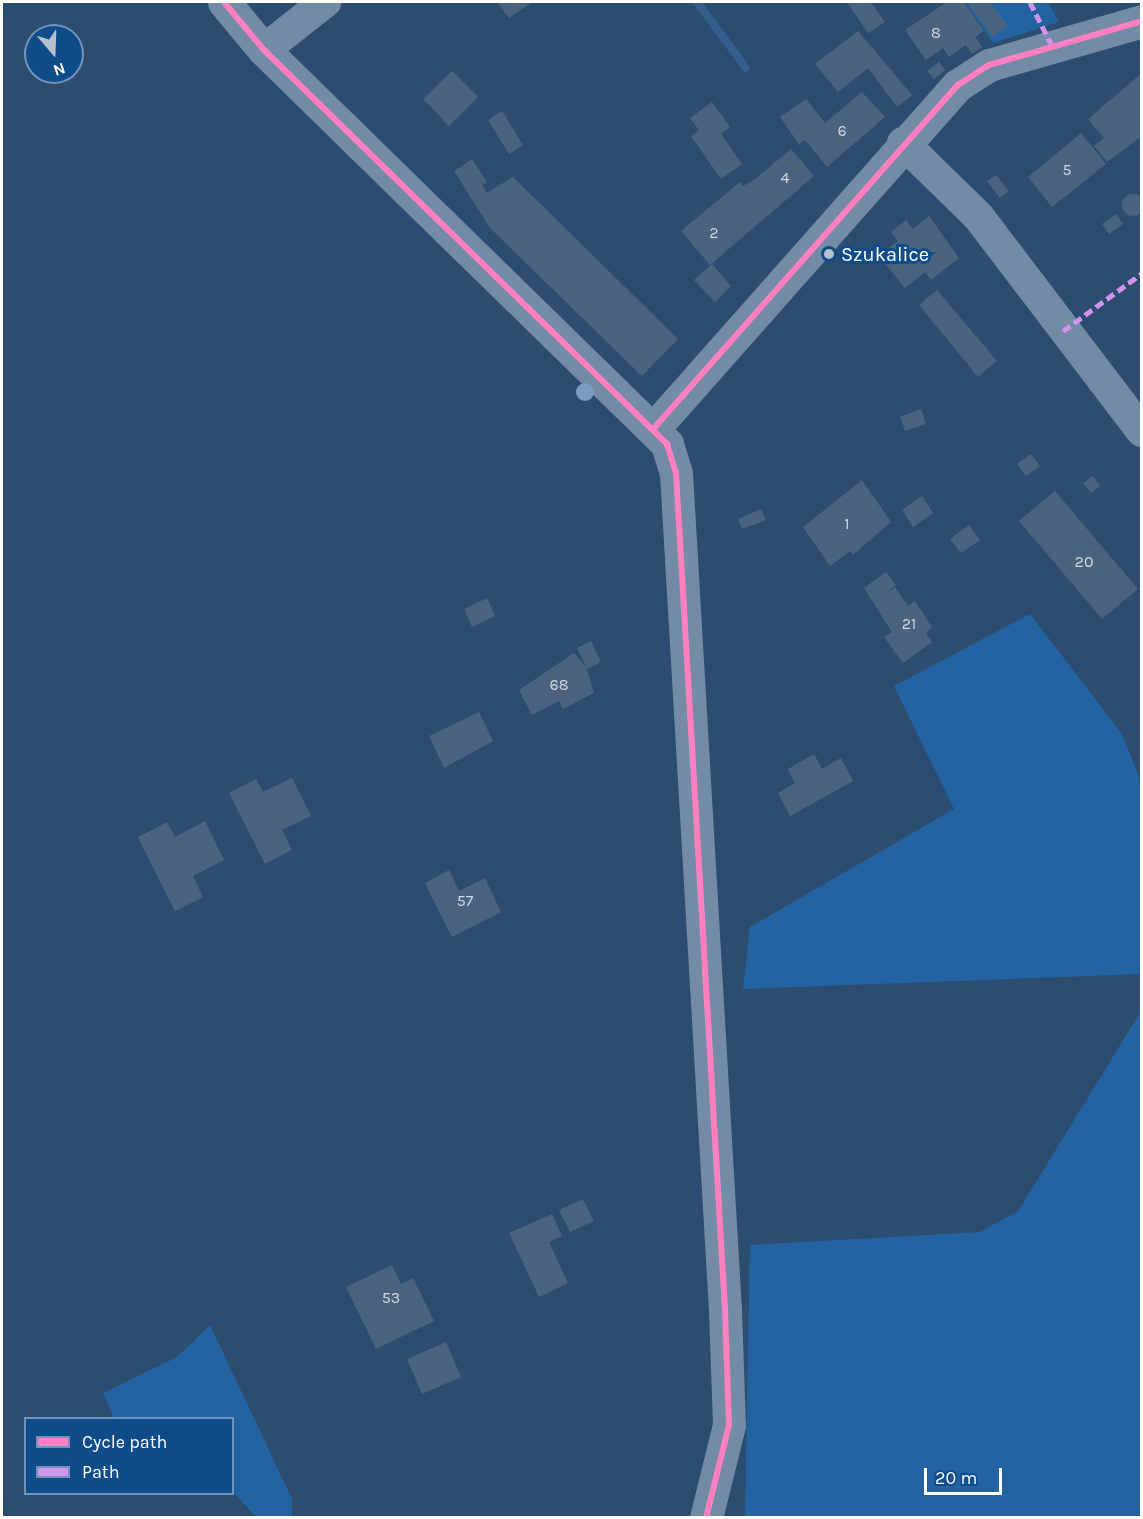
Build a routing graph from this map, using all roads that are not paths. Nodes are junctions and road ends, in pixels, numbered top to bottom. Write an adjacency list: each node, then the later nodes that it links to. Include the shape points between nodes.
1 (224, 2): 4 (street)
2 (325, 2): 4 (street)
3 (1142, 21): 5 (street, via 989,65 958,85)
4 (264, 50): 6 (street)
5 (903, 143): 6 (street); 7 (street, via 978,216)
6 (655, 427): 8 (street, via 676,473 724,1287 729,1425)
7 (1142, 431)
8 (706, 1518)

